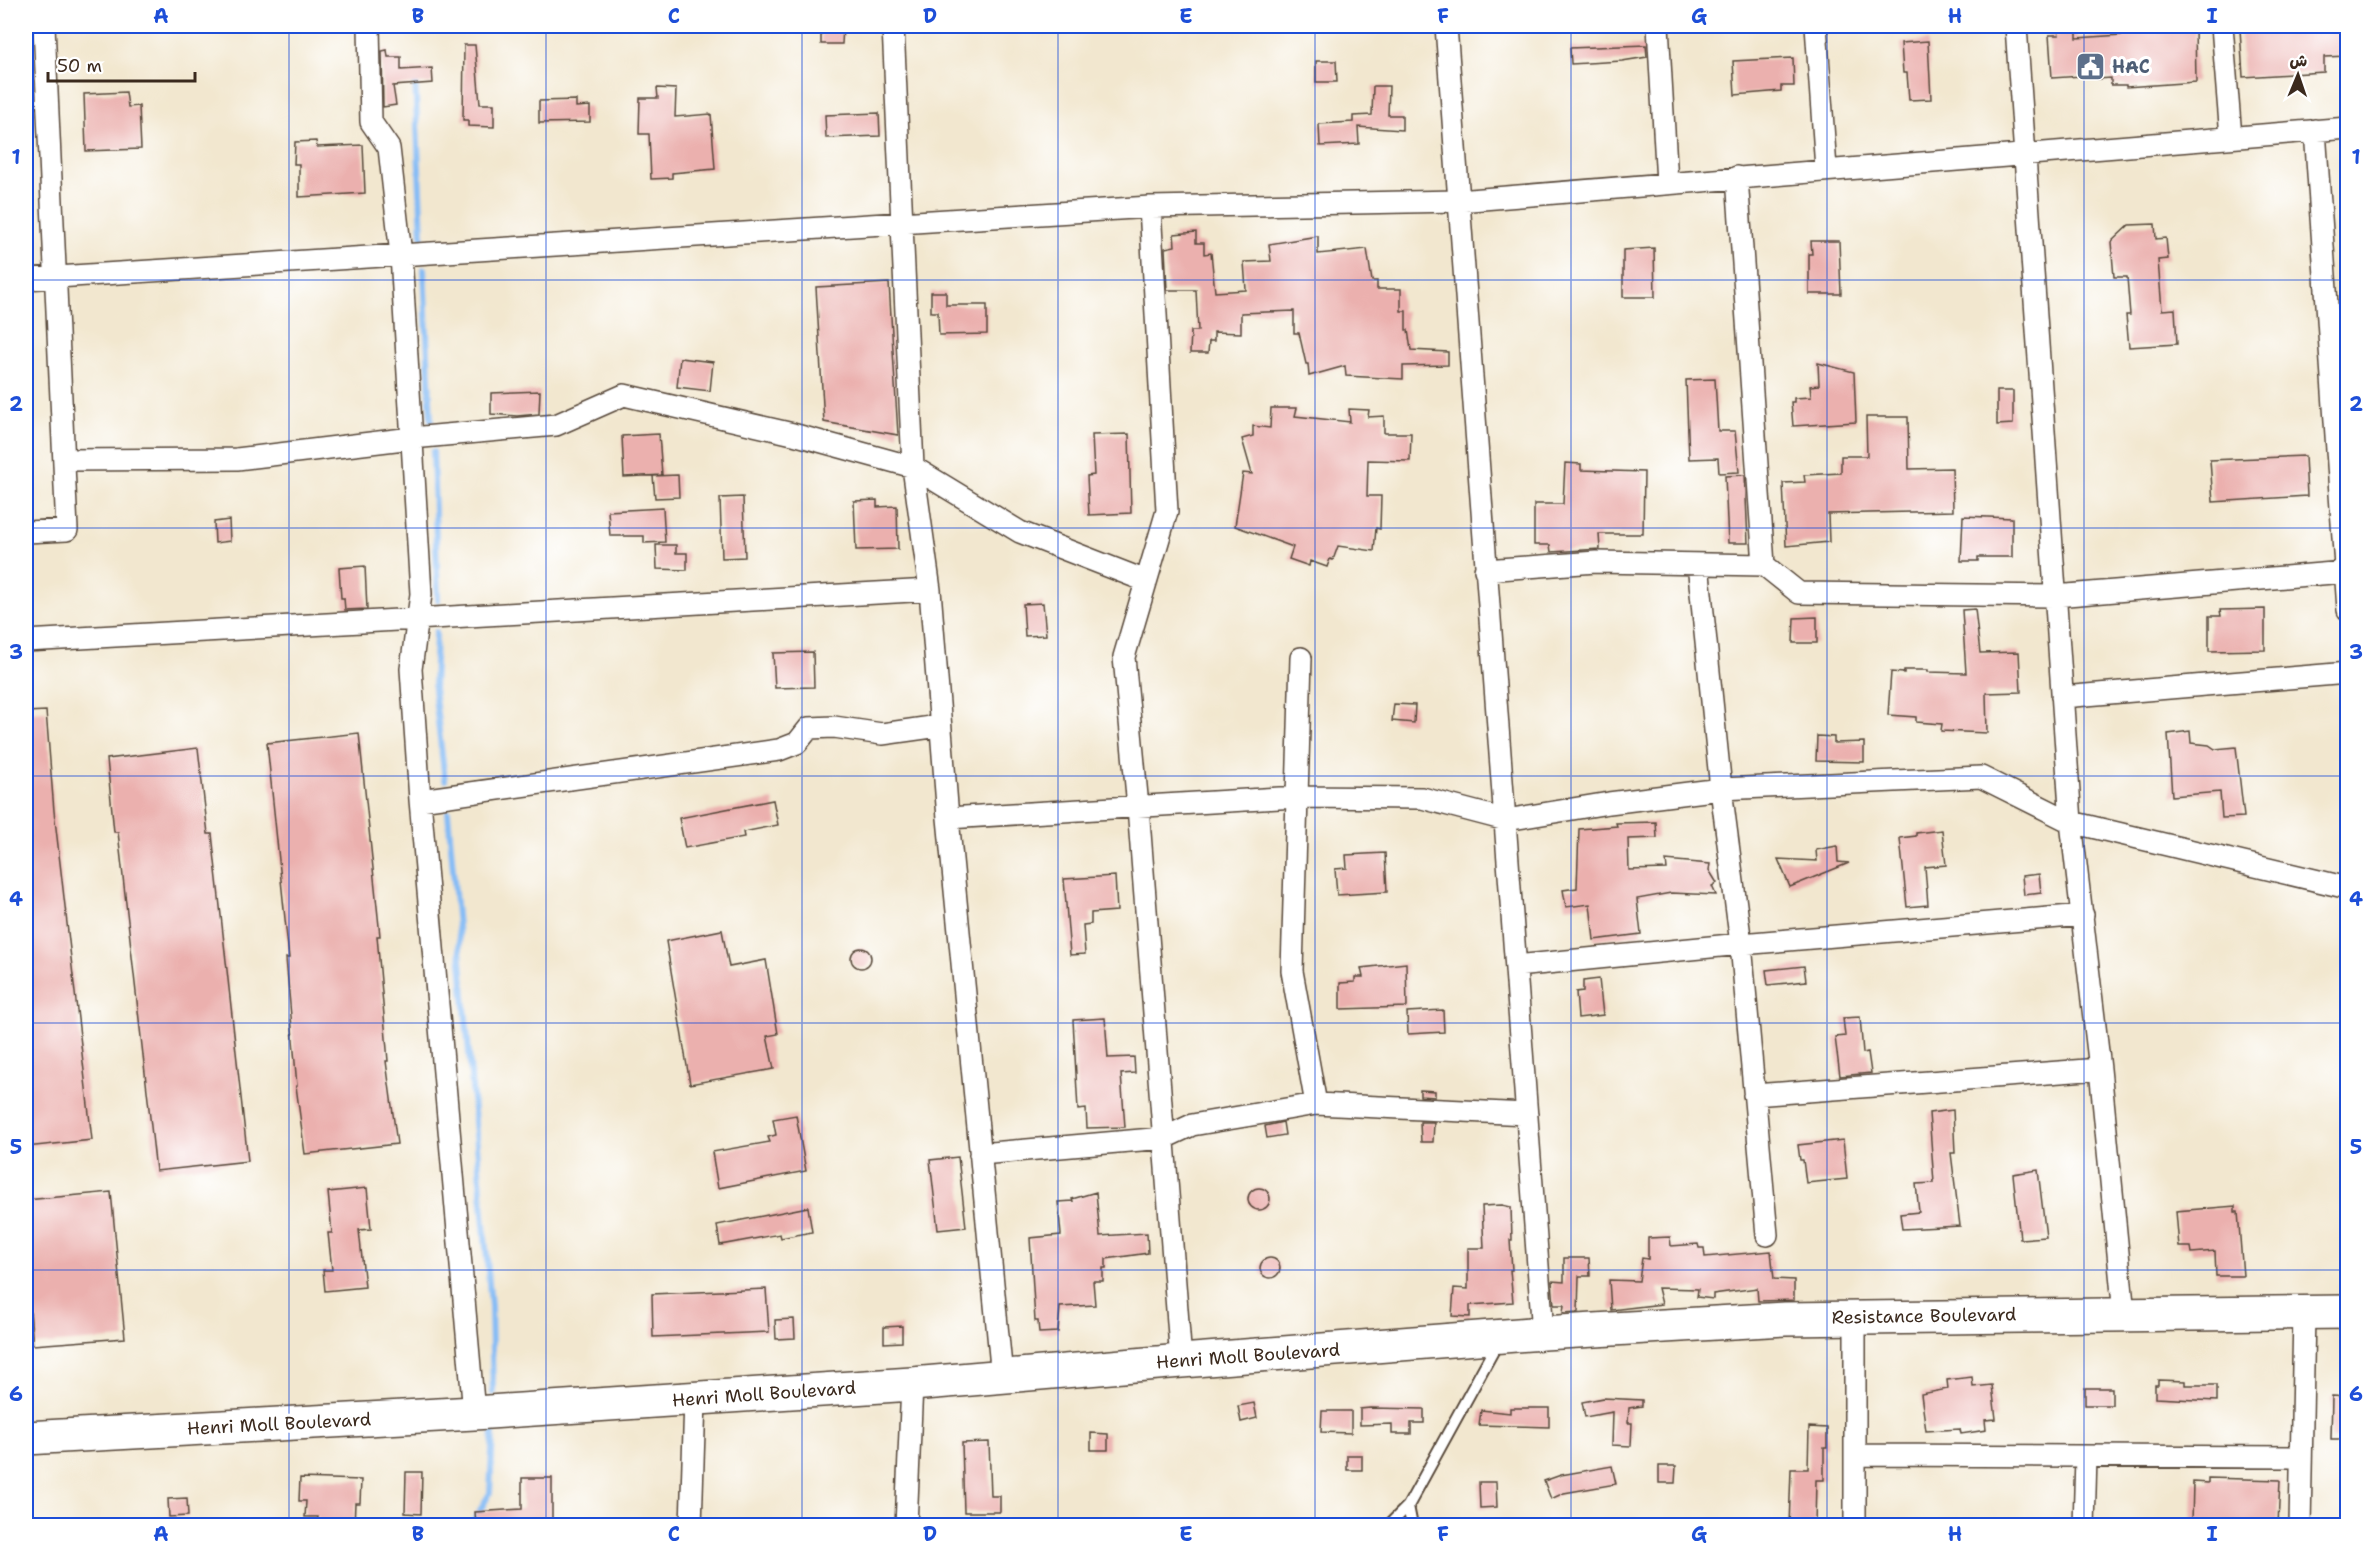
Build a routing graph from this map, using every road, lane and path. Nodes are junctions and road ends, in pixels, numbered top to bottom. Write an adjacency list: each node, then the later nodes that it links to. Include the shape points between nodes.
1 (44, 26): 20 (street)
2 (369, 26): 19 (street, via 371,122 389,148)
3 (893, 26): 18 (street)
4 (1446, 26): 16 (street)
5 (1658, 26): 15 (street)
6 (1816, 26): 13 (street)
7 (2016, 26): 12 (street)
8 (2222, 26): 11 (street)
9 (2348, 128): 10 (street)
10 (2315, 130): 11 (street); 29 (street)
11 (2231, 137): 12 (street)
12 (2024, 153): 13 (street); 32 (street)
13 (1826, 170): 14 (street)
14 (1737, 177): 15 (street); 27 (street)
15 (1667, 183): 16 (street)
16 (1458, 201): 17 (street); 28 (street)
17 (1150, 207): 18 (street); 30 (street, via 1167,511)
18 (902, 224): 19 (street); 24 (street)
19 (401, 255): 20 (street); 22 (street)
20 (56, 277): 21 (street); 23 (street)
21 (26, 279)
22 (412, 438): 23 (street, via 237,459); 24 (street, via 556,425 624,395 793,434); 34 (street, via 421,594)
23 (64, 460): 25 (street, via 67,530)
24 (913, 467): 30 (street, via 1020,532); 31 (street)
25 (26, 532)
26 (1698, 564): 27 (street); 28 (street, via 1596,562); 40 (street)
27 (1764, 565): 32 (street, via 1799,593)
28 (1485, 570): 45 (street)
29 (2345, 572): 32 (street); 33 (street)
30 (1146, 581): 43 (street, via 1124,657)
31 (930, 590): 34 (street); 39 (street)
32 (2055, 596): 38 (street)
33 (2348, 610)
34 (418, 617): 35 (street); 42 (street, via 411,669)
35 (26, 641)
36 (1301, 658): 41 (street)
37 (2348, 673): 38 (street)
38 (2062, 697): 46 (street)
39 (939, 726): 42 (street, via 882,734 834,727 809,728 797,743 778,750); 44 (street)
40 (1721, 789): 45 (street); 46 (street, via 1981,777); 49 (street)
41 (1296, 797): 43 (street); 45 (street, via 1422,798); 53 (street, via 1292,971)
42 (420, 800): 68 (street)
43 (1138, 807): 44 (street); 55 (street)
44 (948, 818): 56 (street)
45 (1506, 820): 50 (street)
46 (2071, 822): 47 (street); 48 (street)
47 (2348, 888)
48 (2083, 915): 49 (street); 51 (street)
49 (1741, 944): 50 (street); 52 (street)
50 (1516, 966): 54 (street)
51 (2100, 1069): 52 (street); 60 (street)
52 (1754, 1095): 57 (street)
53 (1316, 1104): 54 (street); 55 (street, via 1192,1125)
54 (1527, 1114): 62 (street)
55 (1164, 1138): 56 (street); 64 (street)
56 (980, 1154): 65 (street)
57 (1767, 1235)
58 (2304, 1312): 59 (highway, Resistance Boulevard); 60 (highway, Resistance Boulevard); 72 (street)
59 (2348, 1312)
60 (2124, 1314): 61 (highway, Resistance Boulevard)
61 (1855, 1316): 62 (highway, Resistance Boulevard); 70 (street)
62 (1543, 1333): 63 (highway, Resistance Boulevard)
63 (1501, 1337): 64 (highway, Henri Moll Boulevard); 73 (lane)
64 (1181, 1361): 65 (highway, Henri Moll Boulevard)
65 (1002, 1377): 66 (highway, Henri Moll Boulevard)
66 (912, 1384): 67 (highway, Henri Moll Boulevard); 75 (street)
67 (694, 1399): 68 (highway, Henri Moll Boulevard); 74 (street)
68 (474, 1413): 69 (highway, Henri Moll Boulevard)
69 (26, 1438)
70 (1855, 1455): 71 (street); 78 (street)
71 (2086, 1457): 72 (street); 79 (street)
72 (2301, 1457): 80 (street)
73 (1408, 1506): 76 (lane); 77 (lane)
74 (691, 1526)
75 (906, 1526)
76 (1388, 1526)
77 (1412, 1526)
78 (1855, 1526)
79 (2084, 1526)
80 (2300, 1526)

